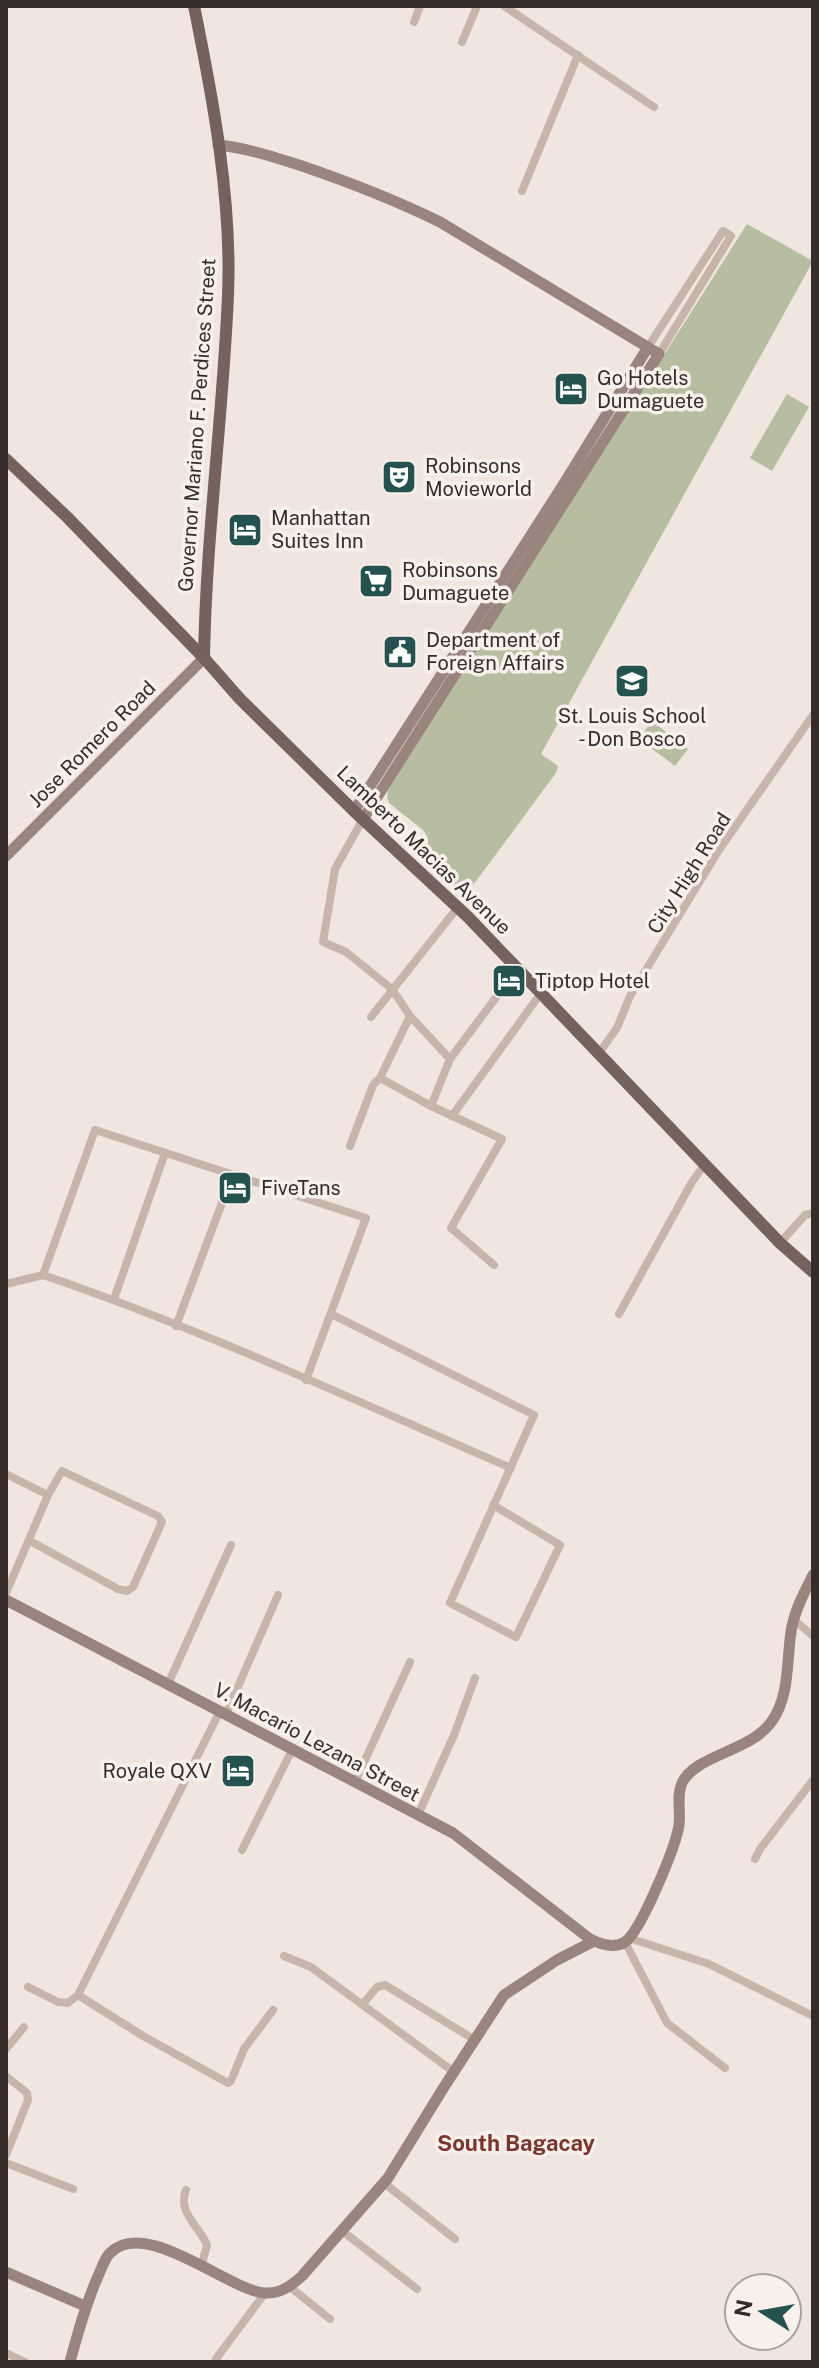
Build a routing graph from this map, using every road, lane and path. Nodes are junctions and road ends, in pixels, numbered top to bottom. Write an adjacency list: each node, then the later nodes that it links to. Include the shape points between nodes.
1 (194, 6): 9 (main road, Governor Mariano F. Perdices Street)
2 (420, 6): 5 (street)
3 (477, 6): 6 (street)
4 (504, 6): 7 (street)
5 (414, 22)
6 (462, 42)
7 (578, 55): 8 (street); 10 (street)
8 (654, 107)
9 (218, 145): 11 (street, via 281,159 413,209); 13 (main road, Governor Mariano F. Perdices Street, via 228,227 228,293)
10 (522, 191)
11 (654, 350): 11 (street, via 731,236 723,231); 15 (street)
12 (6, 459): 13 (main road, Lamberto Macias Avenue)
13 (204, 658): 15 (main road, Lamberto Macias Avenue); 16 (street, Jose Romero Road)
14 (813, 715): 23 (street, City High Road, via 719,850)
15 (359, 815): 17 (main road, Lamberto Macias Avenue); 19 (street, via 335,869 323,942 346,952)
16 (6, 856)
17 (458, 907): 18 (main road, Lamberto Macias Avenue); 19 (street)
18 (518, 968): 20 (main road, Lamberto Macias Avenue); 24 (street)
19 (392, 989): 21 (street); 22 (street)
20 (541, 993): 23 (main road, Lamberto Macias Avenue); 27 (street)
21 (410, 1016): 24 (street); 25 (street)
22 (371, 1017)
23 (599, 1053): 30 (main road, Lamberto Macias Avenue)
24 (450, 1059): 26 (street)
25 (380, 1078): 26 (street); 28 (street)
26 (431, 1106): 27 (street)
27 (452, 1116): 34 (street, via 502,1139 451,1228)
28 (350, 1146)
29 (165, 1153): 31 (street); 36 (street, via 95,1130); 38 (street)
30 (705, 1164): 33 (main road, Lamberto Macias Avenue); 40 (street)
31 (232, 1176): 39 (street, via 366,1218); 41 (street)
32 (813, 1213): 33 (street)
33 (780, 1243): 35 (main road, Lamberto Macias Avenue)
34 (494, 1265)
35 (813, 1272)
36 (43, 1275): 37 (street); 38 (street)
37 (6, 1284)
38 (114, 1299): 41 (street)
39 (331, 1314): 42 (street); 43 (street, via 534,1415)
40 (619, 1314)
41 (176, 1326): 42 (street)
42 (306, 1380): 43 (street)
43 (511, 1468): 46 (street)
44 (6, 1474): 45 (street)
45 (48, 1495): 47 (street); 47 (street, via 62,1471 162,1522 127,1591)
46 (493, 1505): 46 (street, via 560,1545 516,1637 450,1603)
47 (30, 1541): 50 (street)
48 (231, 1545): 59 (street)
49 (6, 1560): 50 (street)
50 (18, 1567): 52 (street)
51 (813, 1575): 55 (street)
52 (6, 1593)
53 (278, 1595): 60 (street)
54 (6, 1600): 59 (street, V. Macario Lezana Street)
55 (793, 1619): 56 (street); 67 (street, via 786,1680 774,1718 754,1738 704,1762 684,1779 676,1837)
56 (813, 1636)
57 (410, 1662): 63 (street)
58 (475, 1678): 64 (street)
59 (168, 1684): 60 (street, V. Macario Lezana Street)
60 (223, 1713): 61 (street, V. Macario Lezana Street); 71 (street)
61 (293, 1748): 63 (street, V. Macario Lezana Street); 65 (street)
62 (813, 1780): 66 (street)
63 (355, 1782): 64 (street, V. Macario Lezana Street)
64 (418, 1815): 68 (street, V. Macario Lezana Street, via 453,1833)
65 (242, 1850)
66 (755, 1859)
67 (627, 1940): 68 (street, via 612,1945); 74 (street, via 709,1964); 78 (street, via 667,2023)
68 (594, 1941): 76 (street, via 504,1995)
69 (284, 1956): 72 (street, via 311,1967)
70 (28, 1987): 71 (street, via 58,2002 68,2003)
71 (78, 1995): 73 (street, via 228,2083 244,2049)
72 (363, 2004): 76 (street, via 385,1985); 79 (street)
73 (273, 2010)
74 (813, 2016)
75 (24, 2027): 77 (street)
76 (475, 2040): 79 (street)
77 (6, 2049)
78 (725, 2068)
79 (454, 2072): 83 (street)
80 (6, 2076): 81 (street, via 28,2100)
81 (6, 2155)
82 (6, 2163): 84 (street)
83 (384, 2183): 86 (street); 87 (street)
84 (73, 2189)
85 (186, 2190): 88 (street, via 183,2206 207,2245)
86 (341, 2230): 90 (street); 91 (street)
87 (455, 2239)
88 (202, 2264): 92 (street); 93 (street, via 153,2245 118,2246 108,2254)
89 (6, 2272): 93 (street)
90 (290, 2287): 92 (street); 94 (street)
91 (417, 2289)
92 (265, 2293): 96 (street)
93 (85, 2306): 98 (street)
94 (330, 2319)
95 (6, 2353): 97 (street)
96 (216, 2359)
97 (25, 2362)
98 (70, 2362)

